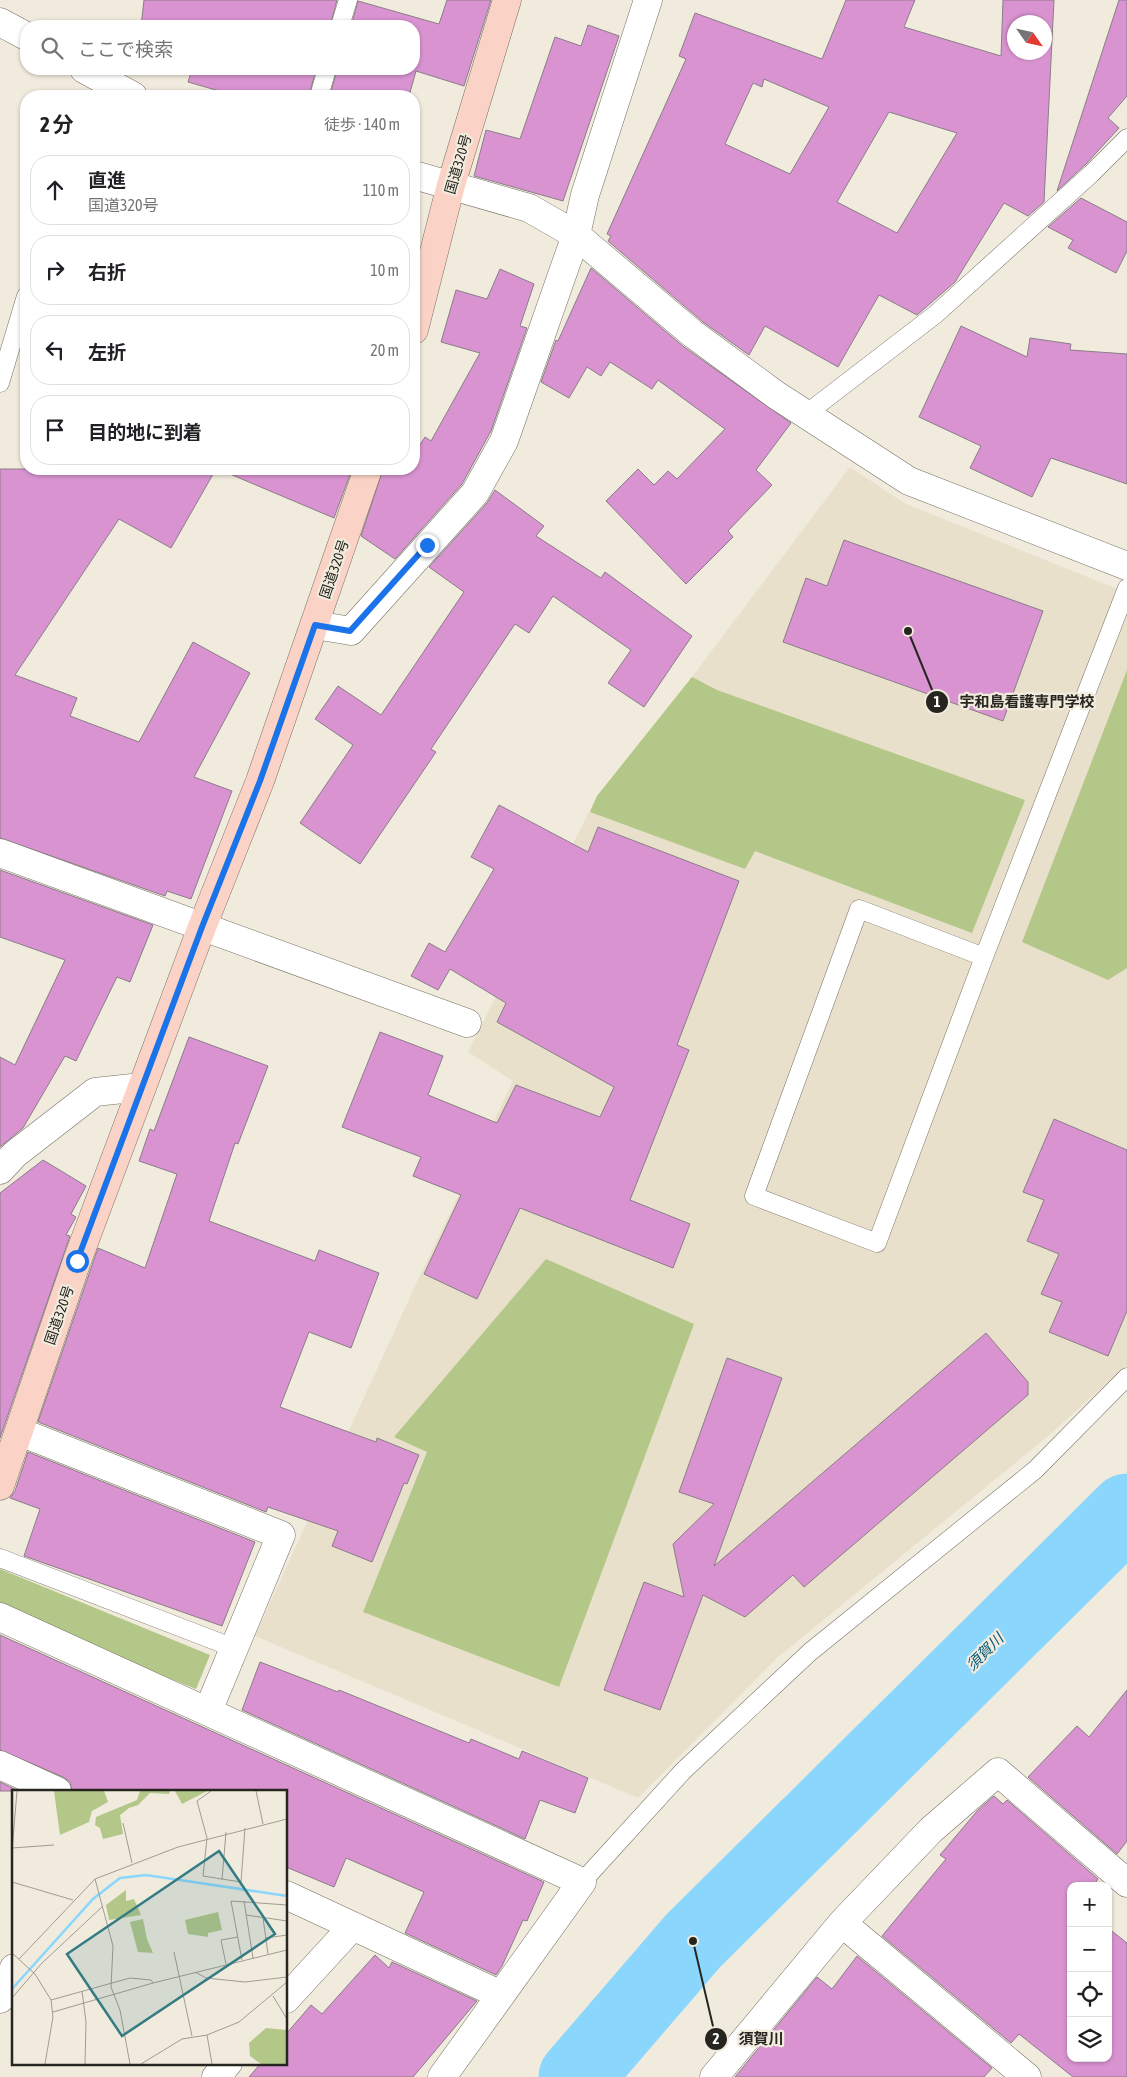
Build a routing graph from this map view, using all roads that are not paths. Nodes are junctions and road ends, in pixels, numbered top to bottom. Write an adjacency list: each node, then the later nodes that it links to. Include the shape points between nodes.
1 (348, 0): 4 (lane)
2 (507, 0): 13 (street, 国道320号)
3 (648, 0): 14 (street, via 585,194)
4 (342, 20)
5 (0, 22): 6 (street)
6 (20, 33)
7 (93, 75): 9 (street)
8 (325, 75): 10 (lane)
9 (114, 90)
10 (321, 90)
11 (1127, 138): 18 (lane, via 936,314)
12 (420, 177): 13 (street)
13 (452, 186): 14 (street, via 529,208); 15 (street, 国道320号)
14 (576, 235): 18 (street, via 693,334); 22 (street, via 504,441 475,493 350,631)
15 (420, 307)
16 (20, 316): 17 (lane)
17 (0, 383)
18 (806, 414): 20 (street, via 909,482)
19 (366, 475): 22 (street, 国道320号)
20 (1127, 566)
21 (1127, 588): 25 (lane)
22 (315, 625): 24 (street, 国道320号, via 260,781)
23 (0, 853): 24 (street)
24 (202, 927): 26 (street); 27 (street, 国道320号)
25 (984, 957): 25 (lane, via 876,1243 754,1196 859,909)
26 (467, 1023)
27 (142, 1086): 28 (street, via 95,1092 15,1154); 30 (street, 国道320号, via 77,1261)
28 (0, 1170)
29 (1127, 1377): 38 (lane, via 1035,1470 810,1652 683,1771)
30 (20, 1432): 31 (street, 国道320号); 34 (street, via 281,1535)
31 (0, 1486)
32 (0, 1558): 34 (lane)
33 (0, 1617): 35 (street)
34 (234, 1648): 35 (street)
35 (208, 1712): 38 (street)
36 (0, 1765): 37 (street)
37 (55, 1790)
38 (582, 1882): 46 (street)
39 (1127, 1883): 41 (street, via 998,1772 931,1830)
40 (288, 1896): 42 (street)
41 (842, 1923): 50 (street); 51 (street)
42 (353, 1926): 46 (street); 47 (street)
43 (0, 1958): 44 (street)
44 (12, 1965)
45 (12, 1971): 48 (street)
46 (501, 1994): 49 (street)
47 (288, 1997)
48 (0, 1999)
49 (442, 2077)
50 (714, 2077)
51 (1027, 2077)

